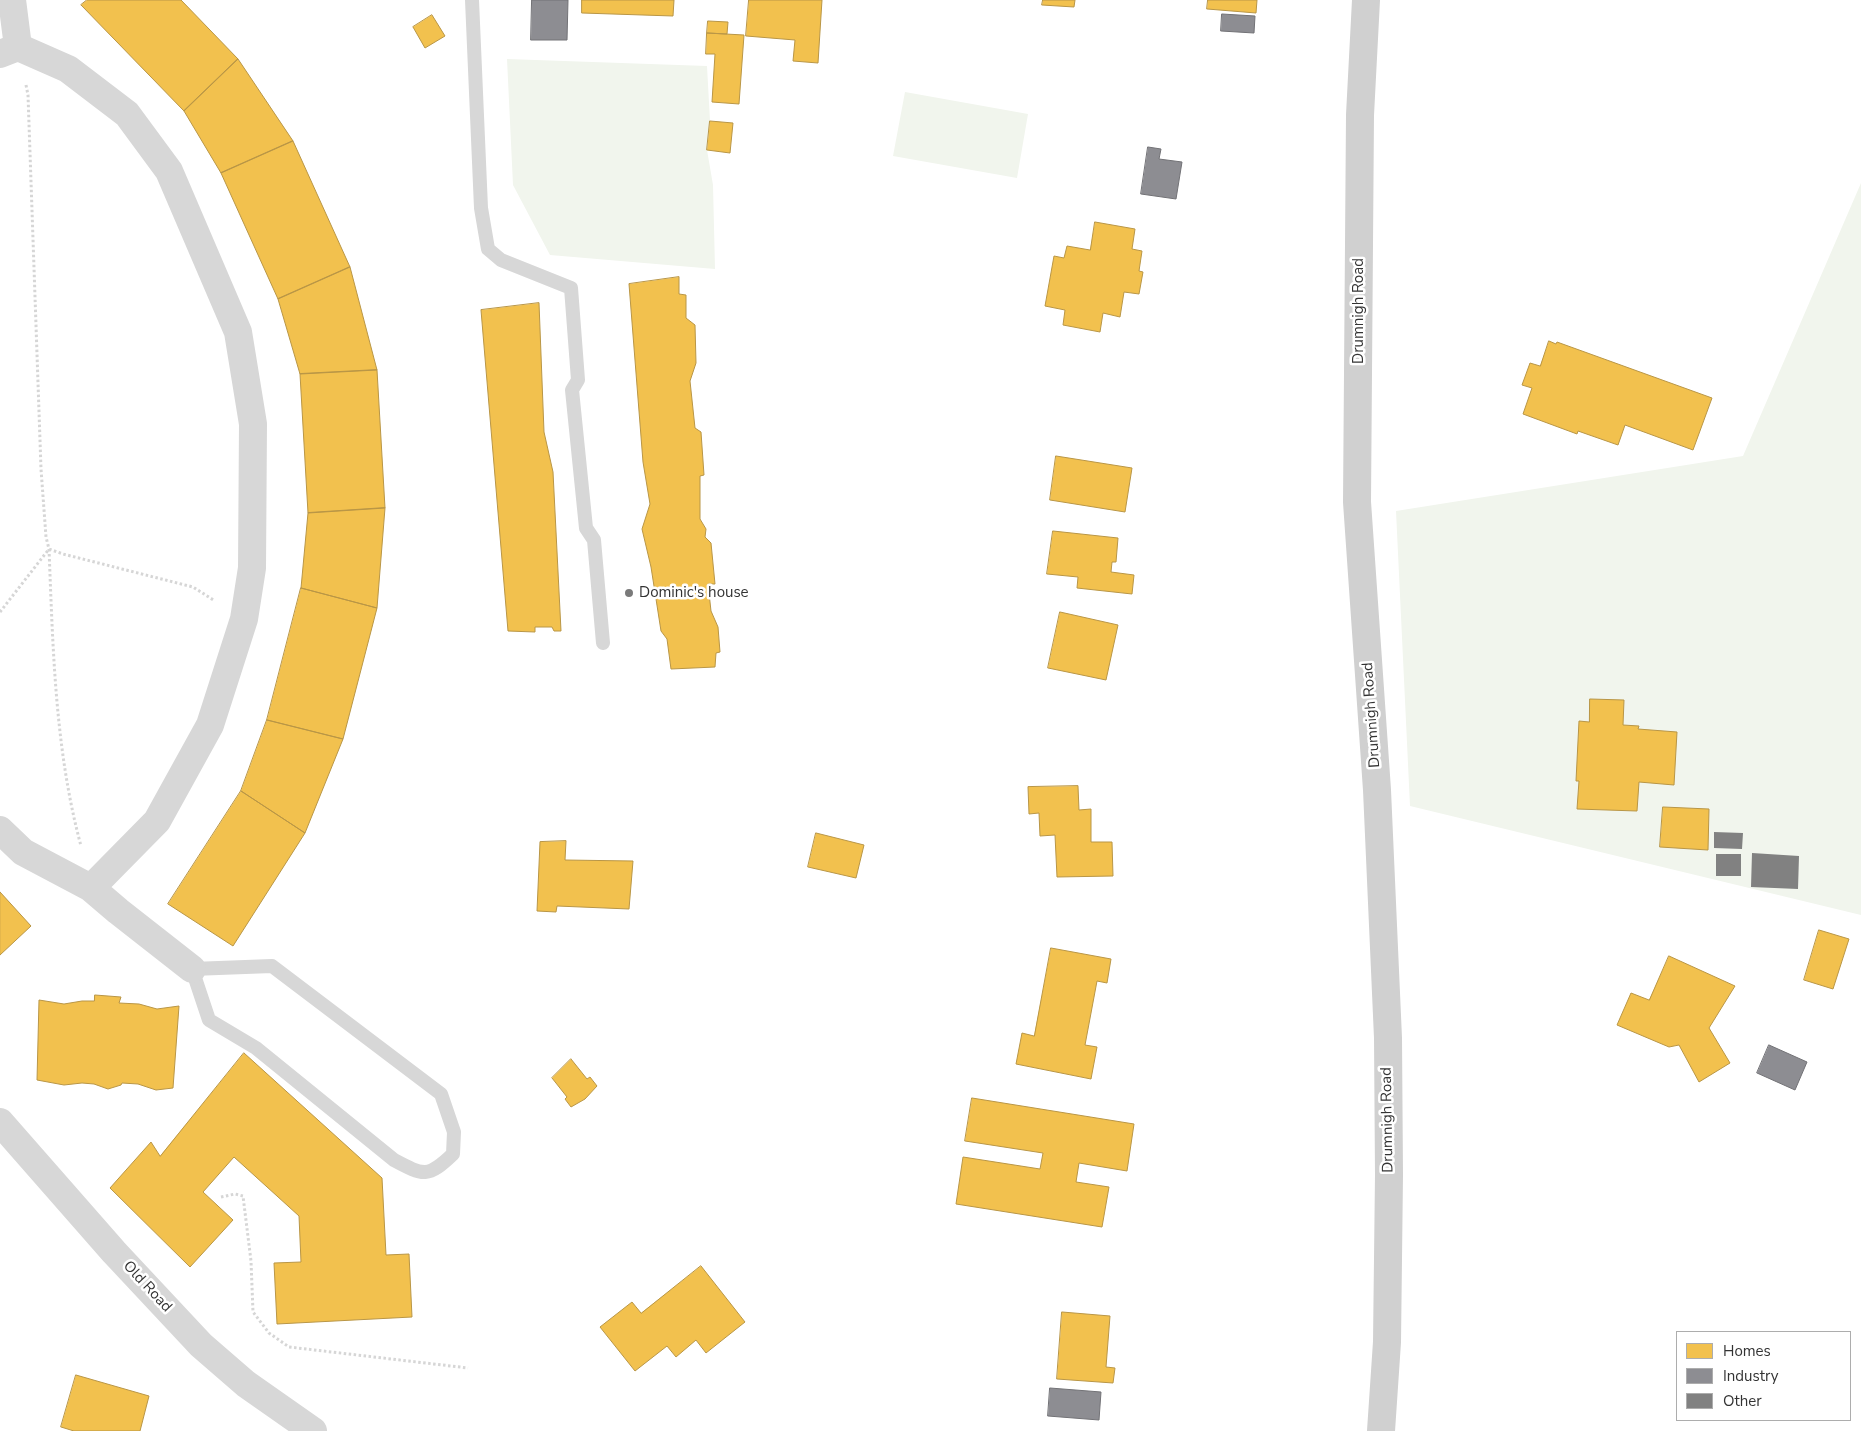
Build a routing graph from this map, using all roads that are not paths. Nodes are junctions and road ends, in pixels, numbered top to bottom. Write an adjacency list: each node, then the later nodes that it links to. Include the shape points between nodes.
1 (12, 0): 4 (street)
2 (472, 0): 5 (lane, via 480,208 488,248 501,260 570,288 578,380 572,390 586,528 594,540)
3 (1366, 0): 11 (main road, Drumnigh Road, via 1360,115 1357,502 1377,790 1388,1038 1387,1342)
4 (9, 51): 7 (street, via 68,69 127,114 169,172 238,332 253,424 252,568 244,620 210,725 157,821)
5 (603, 643)
6 (0, 830): 7 (street, via 23,852)
7 (91, 888): 8 (street)
8 (192, 969): 8 (lane, via 272,966 441,1094 454,1132 453,1154 437,1170 418,1173 394,1160 256,1048 209,1020)
9 (0, 1122): 10 (street, Old Road, via 201,1345 246,1384)
10 (313, 1431)
11 (1382, 1431)

